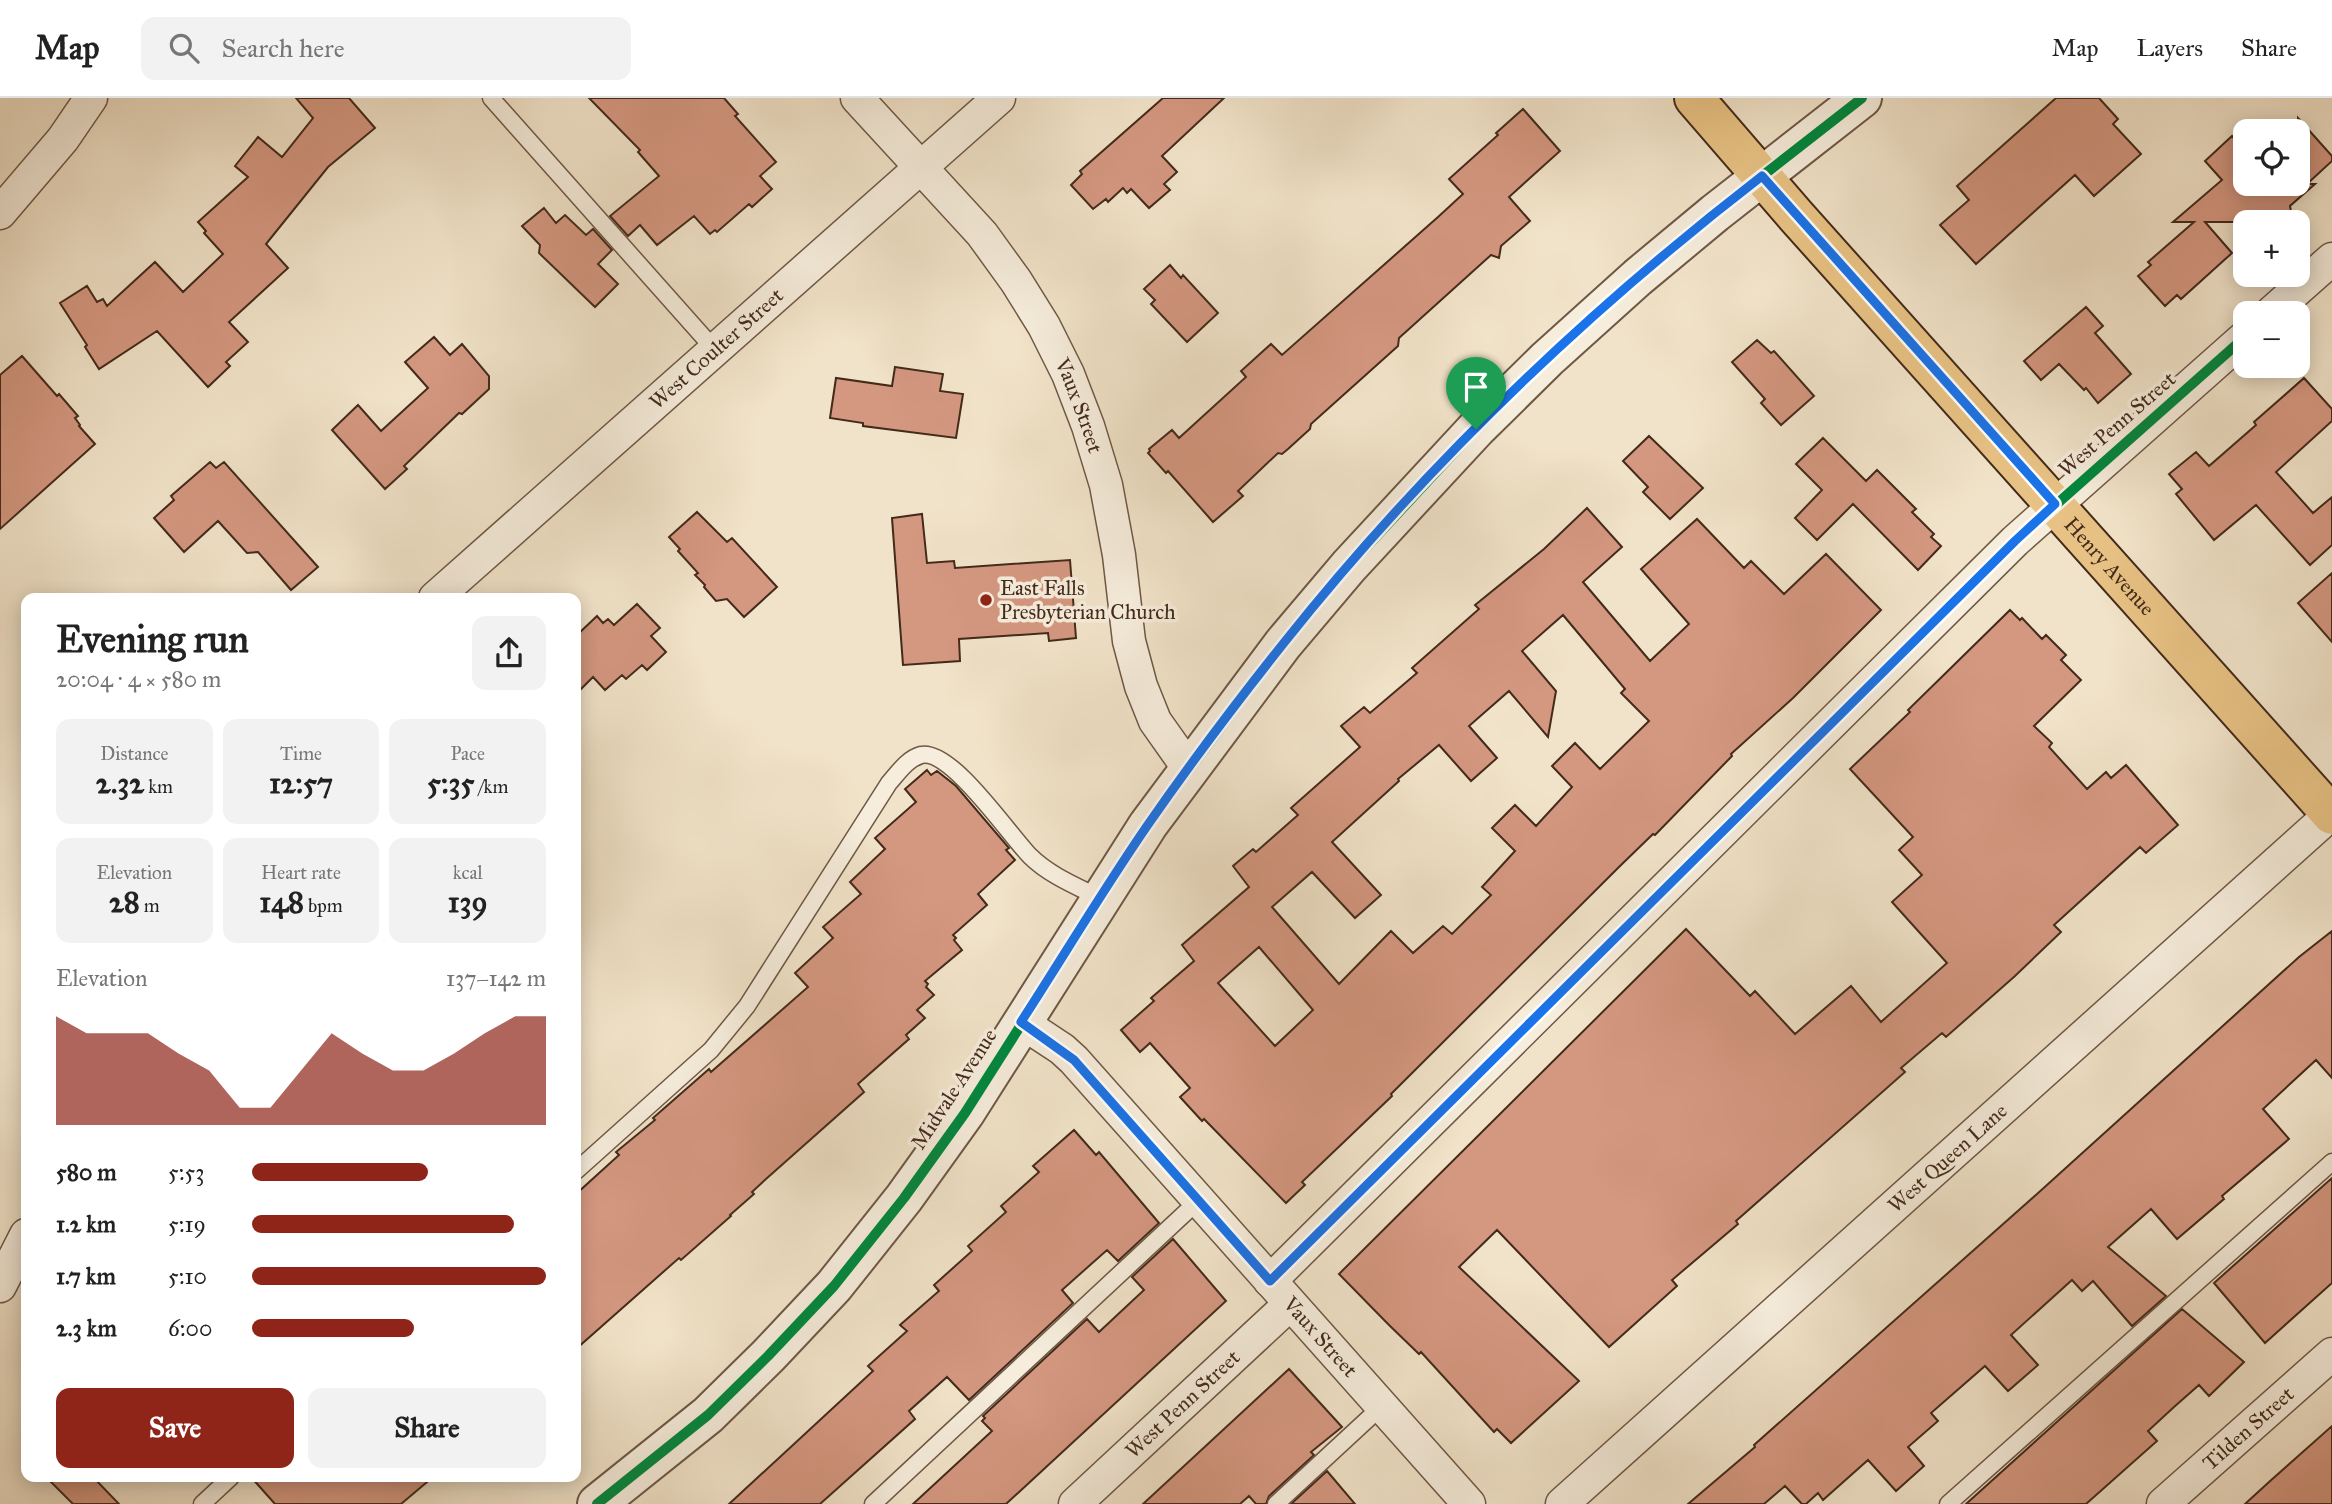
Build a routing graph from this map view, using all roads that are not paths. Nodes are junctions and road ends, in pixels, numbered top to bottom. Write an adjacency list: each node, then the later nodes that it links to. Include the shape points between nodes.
1 (91, 98): 9 (street, via 64,139)
2 (491, 98): 13 (lane)
3 (858, 98): 7 (street, Vaux Street)
4 (999, 98): 7 (street, West Coulter Street)
5 (1694, 98): 8 (main road, Henry Avenue)
6 (1862, 98): 8 (street, Midvale Avenue)
7 (920, 167): 13 (street, West Coulter Street); 16 (street, Vaux Street, via 982,234 1016,281 1068,374 1106,485 1138,675 1155,721)
8 (1762, 176): 14 (main road, Henry Avenue); 16 (street, Midvale Avenue, via 1638,277 1476,429 1340,576)
9 (0, 213)
10 (2332, 259): 11 (street)
11 (2285, 301)
12 (2233, 348): 14 (street, West Penn Street)
13 (715, 350): 15 (street, West Coulter Street)
14 (2055, 504): 17 (main road, Henry Avenue); 25 (street, West Penn Street)
15 (441, 593)
16 (1189, 769): 18 (street, Midvale Avenue)
17 (2332, 814): 35 (street, West Queen Lane)
18 (1100, 898): 19 (street, Midvale Avenue); 21 (lane, via 1047,871 958,772 939,758 923,754 906,763 889,783 747,1006 711,1050)
19 (1021, 1022): 22 (street, Vaux Street, via 1074,1060); 30 (street, Midvale Avenue, via 965,1113 834,1286 708,1415)
20 (2332, 1162): 36 (lane)
21 (581, 1167)
22 (1198, 1201): 25 (street, Vaux Street); 31 (lane)
23 (21, 1245): 24 (street)
24 (0, 1286)
25 (1280, 1293): 27 (street, Vaux Street); 32 (street, West Penn Street)
26 (2332, 1354): 37 (street, Tilden Street)
27 (1382, 1406): 33 (lane); 34 (street, Vaux Street)
28 (226, 1482): 29 (lane)
29 (202, 1504)
30 (597, 1504)
31 (873, 1504)
32 (1075, 1504)
33 (1276, 1504)
34 (1469, 1504)
35 (1562, 1504)
36 (1948, 1504)
37 (2163, 1504)

